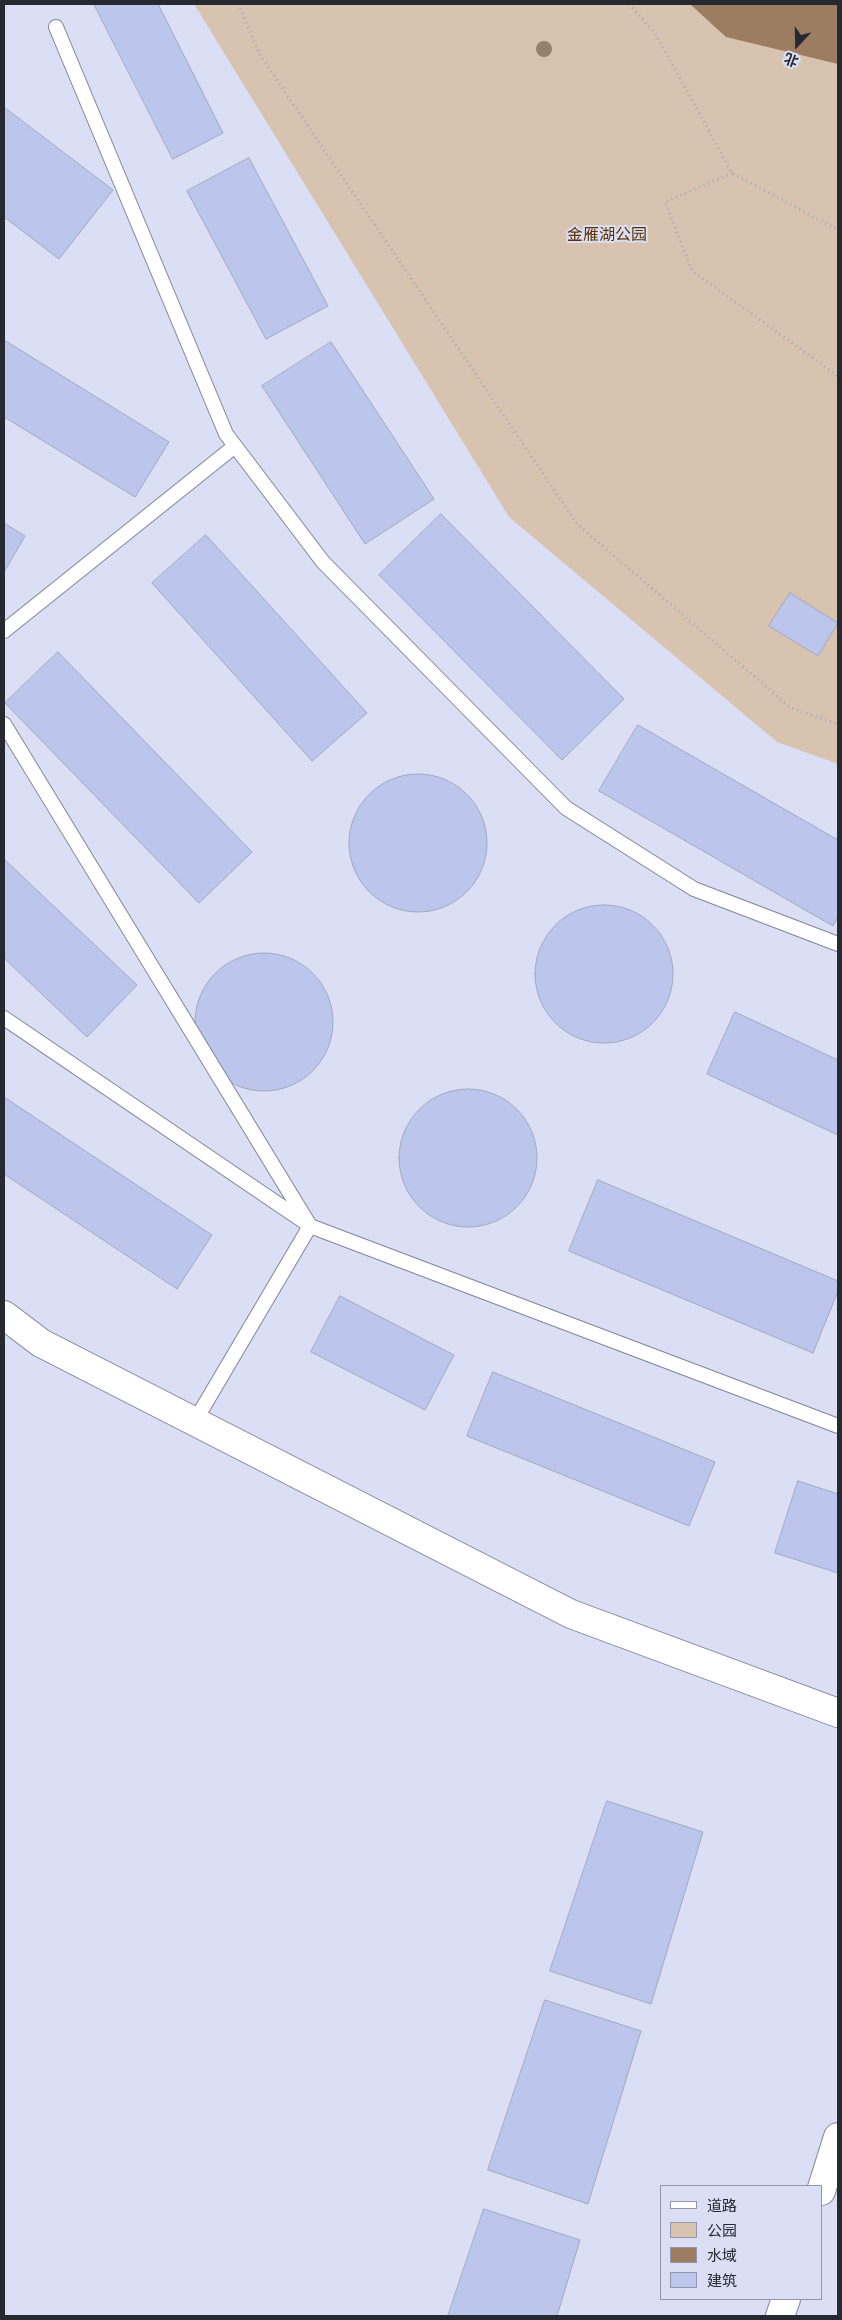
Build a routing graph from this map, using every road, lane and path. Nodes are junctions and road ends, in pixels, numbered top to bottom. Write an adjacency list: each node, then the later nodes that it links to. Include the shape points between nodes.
1 (238, 4): 9 (path, via 260,55 577,524 791,708)
2 (629, 4): 4 (path, via 655,32)
3 (56, 28): 7 (lane, via 226,434)
4 (732, 173): 5 (path); 6 (path, via 665,202 692,271)
5 (838, 230)
6 (838, 376)
7 (235, 446): 8 (lane); 11 (lane, via 323,562 566,808 694,889)
8 (4, 631)
9 (837, 722)
10 (4, 724): 13 (lane)
11 (838, 944)
12 (4, 1018): 13 (lane)
13 (310, 1226): 15 (lane); 16 (lane)
14 (4, 1315): 15 (street, via 41,1343)
15 (195, 1421): 17 (street, via 571,1614)
16 (838, 1426)
17 (838, 1713)
18 (838, 2137): 19 (street)
19 (822, 2188)
20 (786, 2300): 21 (street)
21 (780, 2316)

